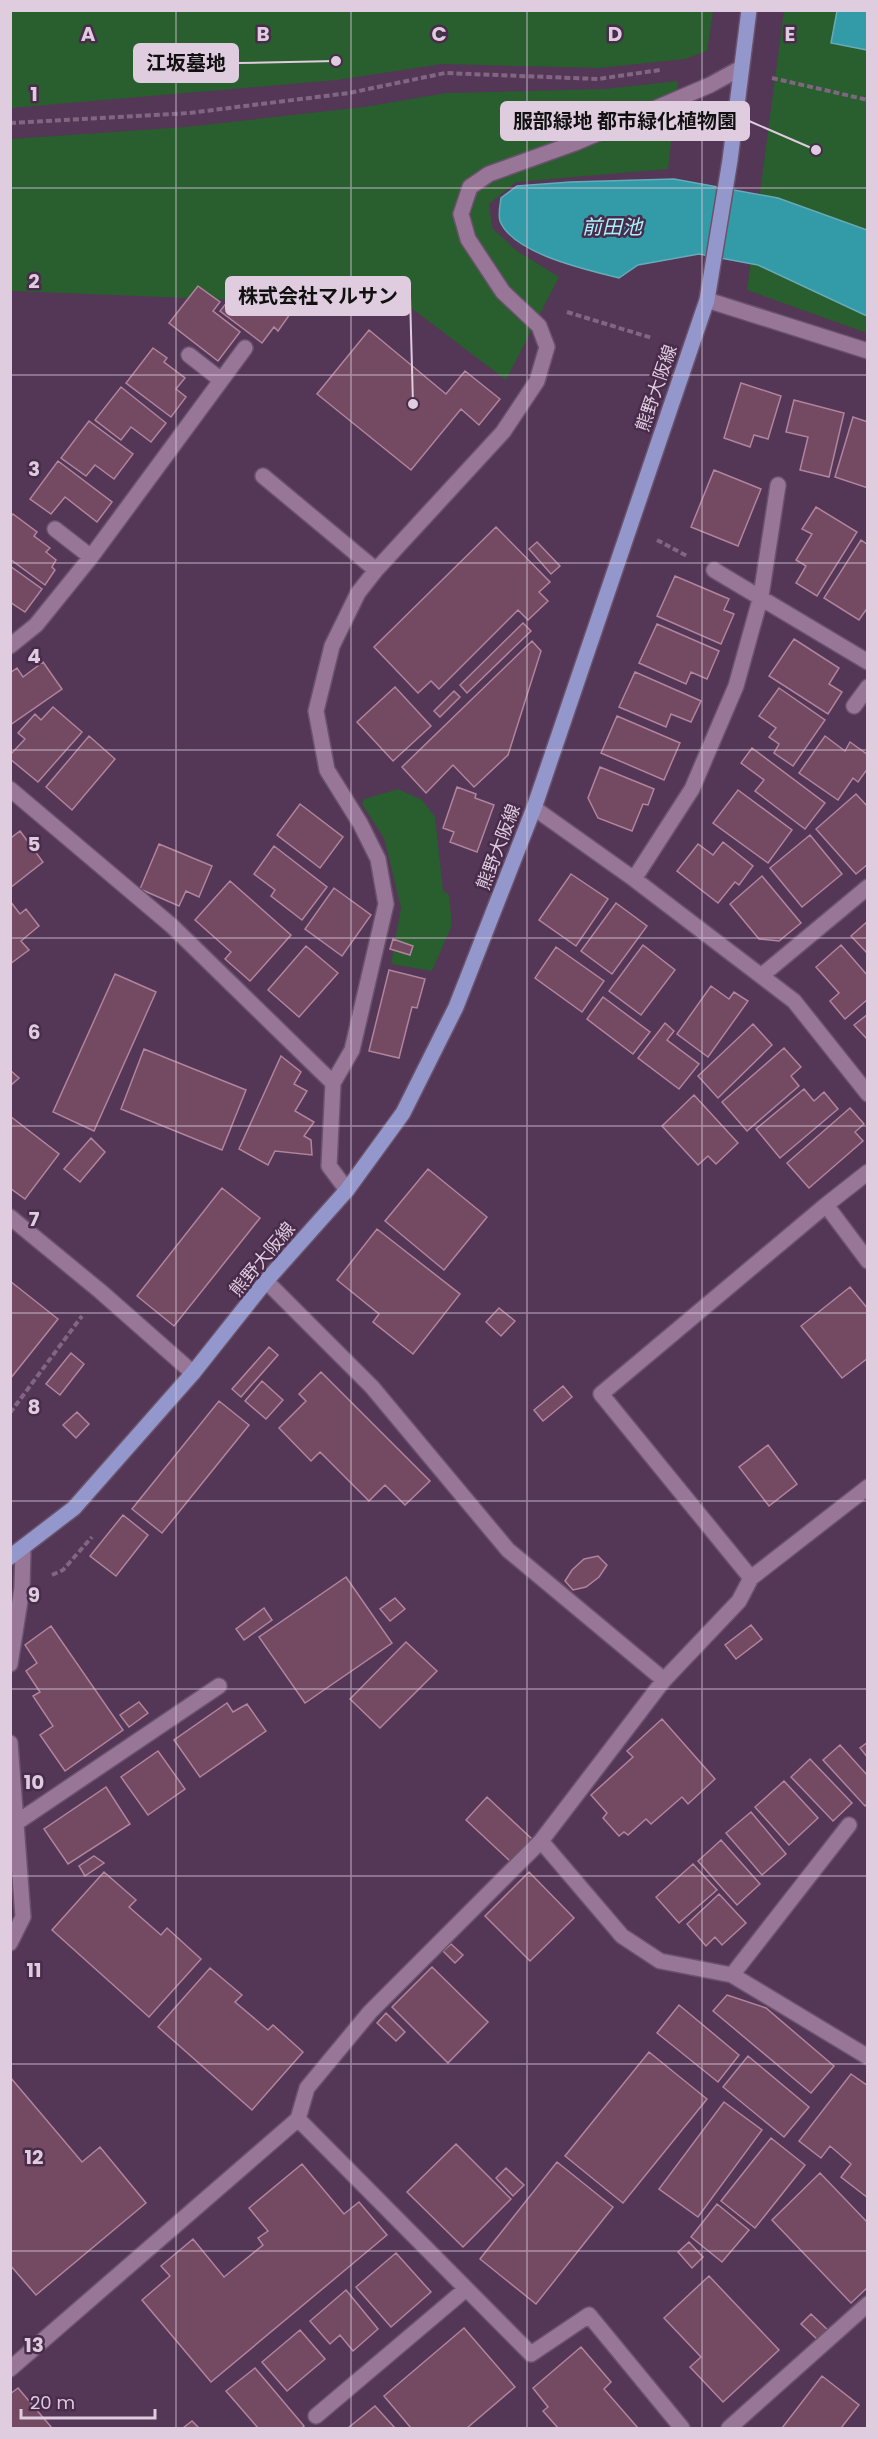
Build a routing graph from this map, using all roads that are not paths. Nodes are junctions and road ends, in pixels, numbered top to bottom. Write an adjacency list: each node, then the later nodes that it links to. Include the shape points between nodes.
1 (749, 10): 2 (main road, 熊野大阪線)
2 (741, 68): 3 (main road, 熊野大阪線); 12 (street, via 575,142 489,174 470,187 461,214 468,239 503,292 539,326 547,347 537,381 503,432)
3 (707, 300): 5 (street); 20 (main road, 熊野大阪線)
4 (245, 348): 7 (street)
5 (867, 351)
6 (189, 355): 7 (street)
7 (221, 380): 11 (street)
8 (263, 476): 12 (street)
9 (778, 485): 14 (street)
10 (55, 529): 11 (street)
11 (91, 556): 15 (street, via 36,624)
12 (376, 570): 24 (street, via 358,593 332,646 316,711 327,770 378,860 386,904 352,1050)
13 (714, 570): 14 (street)
14 (761, 596): 16 (street); 21 (street, via 736,686 692,789)
15 (10, 646)
16 (867, 662)
17 (867, 687): 18 (street)
18 (854, 706)
19 (10, 789): 24 (street, via 172,926)
20 (534, 808): 21 (street); 27 (main road, 熊野大阪線, via 456,1007 403,1113)
21 (634, 879): 23 (street)
22 (867, 887): 23 (street)
23 (761, 976): 25 (street, via 794,1001)
24 (333, 1083): 27 (street, via 329,1166)
25 (867, 1094)
26 (867, 1172): 28 (street)
27 (347, 1190): 31 (main road, 熊野大阪線)
28 (826, 1205): 30 (street); 35 (street, via 601,1395)
29 (10, 1217): 32 (street)
30 (867, 1261)
31 (266, 1281): 32 (main road, 熊野大阪線); 37 (street, via 372,1387 508,1550)
32 (193, 1373): 34 (main road, 熊野大阪線, via 74,1508)
33 (867, 1488): 35 (street)
34 (17, 1553): 36 (street, via 22,1588)
35 (751, 1578): 37 (street, via 739,1601)
36 (10, 1664)
37 (664, 1680): 42 (street)
38 (219, 1686): 40 (street)
39 (10, 1743): 40 (street)
40 (16, 1823): 43 (street, via 23,1917)
41 (849, 1825): 44 (street)
42 (540, 1841): 44 (street, via 622,1936 660,1961); 46 (street, via 370,2012 307,2088)
43 (10, 1943)
44 (732, 1975): 45 (street)
45 (867, 2056)
46 (298, 2119): 47 (street); 49 (street)
47 (466, 2289): 50 (street); 51 (street, via 531,2354 589,2315)
48 (867, 2304): 52 (street)
49 (10, 2369)
50 (316, 2416)
51 (682, 2428)
52 (729, 2428)

